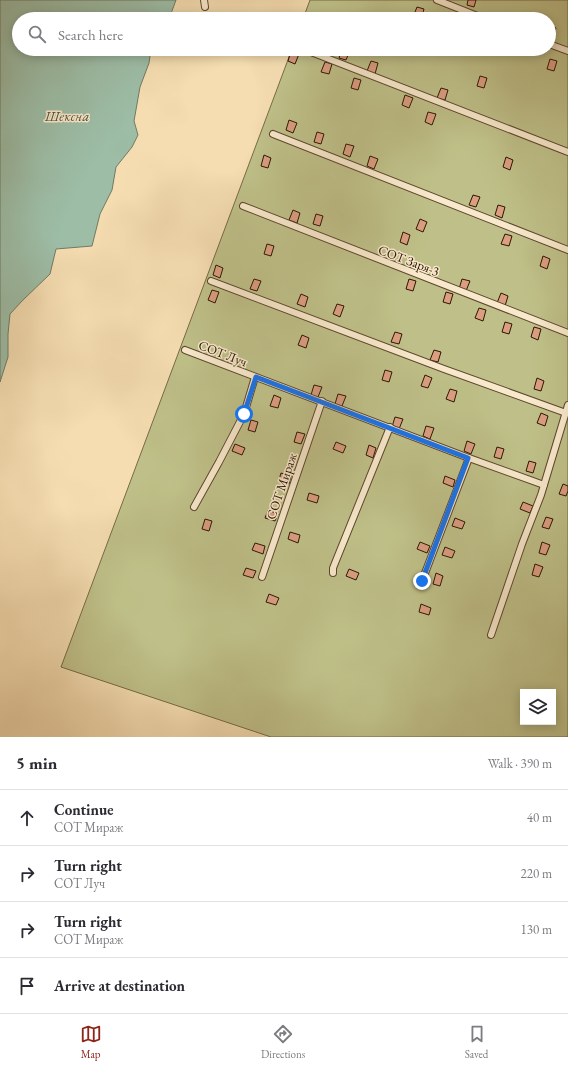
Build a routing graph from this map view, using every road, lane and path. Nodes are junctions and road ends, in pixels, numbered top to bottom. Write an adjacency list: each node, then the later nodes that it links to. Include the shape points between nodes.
1 (204, 0): 3 (street)
2 (437, 0): 4 (street)
3 (205, 7)
4 (467, 12)
5 (556, 47): 6 (street)
6 (568, 52)
7 (321, 56): 9 (street)
8 (273, 134): 11 (street)
9 (568, 152)
10 (243, 206): 13 (street, СОТ Заря-3)
11 (568, 250)
12 (211, 281): 18 (street)
13 (568, 334)
14 (186, 350): 15 (street, СОТ Луч)
15 (256, 377): 16 (street, СОТ Луч); 22 (street, via 244,414)
16 (322, 402): 19 (street, СОТ Луч); 24 (street, СОТ Мираж)
17 (568, 406): 18 (street)
18 (566, 412): 21 (street)
19 (390, 427): 20 (street, СОТ Луч); 23 (street)
20 (468, 458): 21 (street, СОТ Луч); 25 (street)
21 (544, 485): 26 (street)
22 (194, 507)
23 (333, 573)
24 (262, 578)
25 (422, 581)
26 (492, 635)

